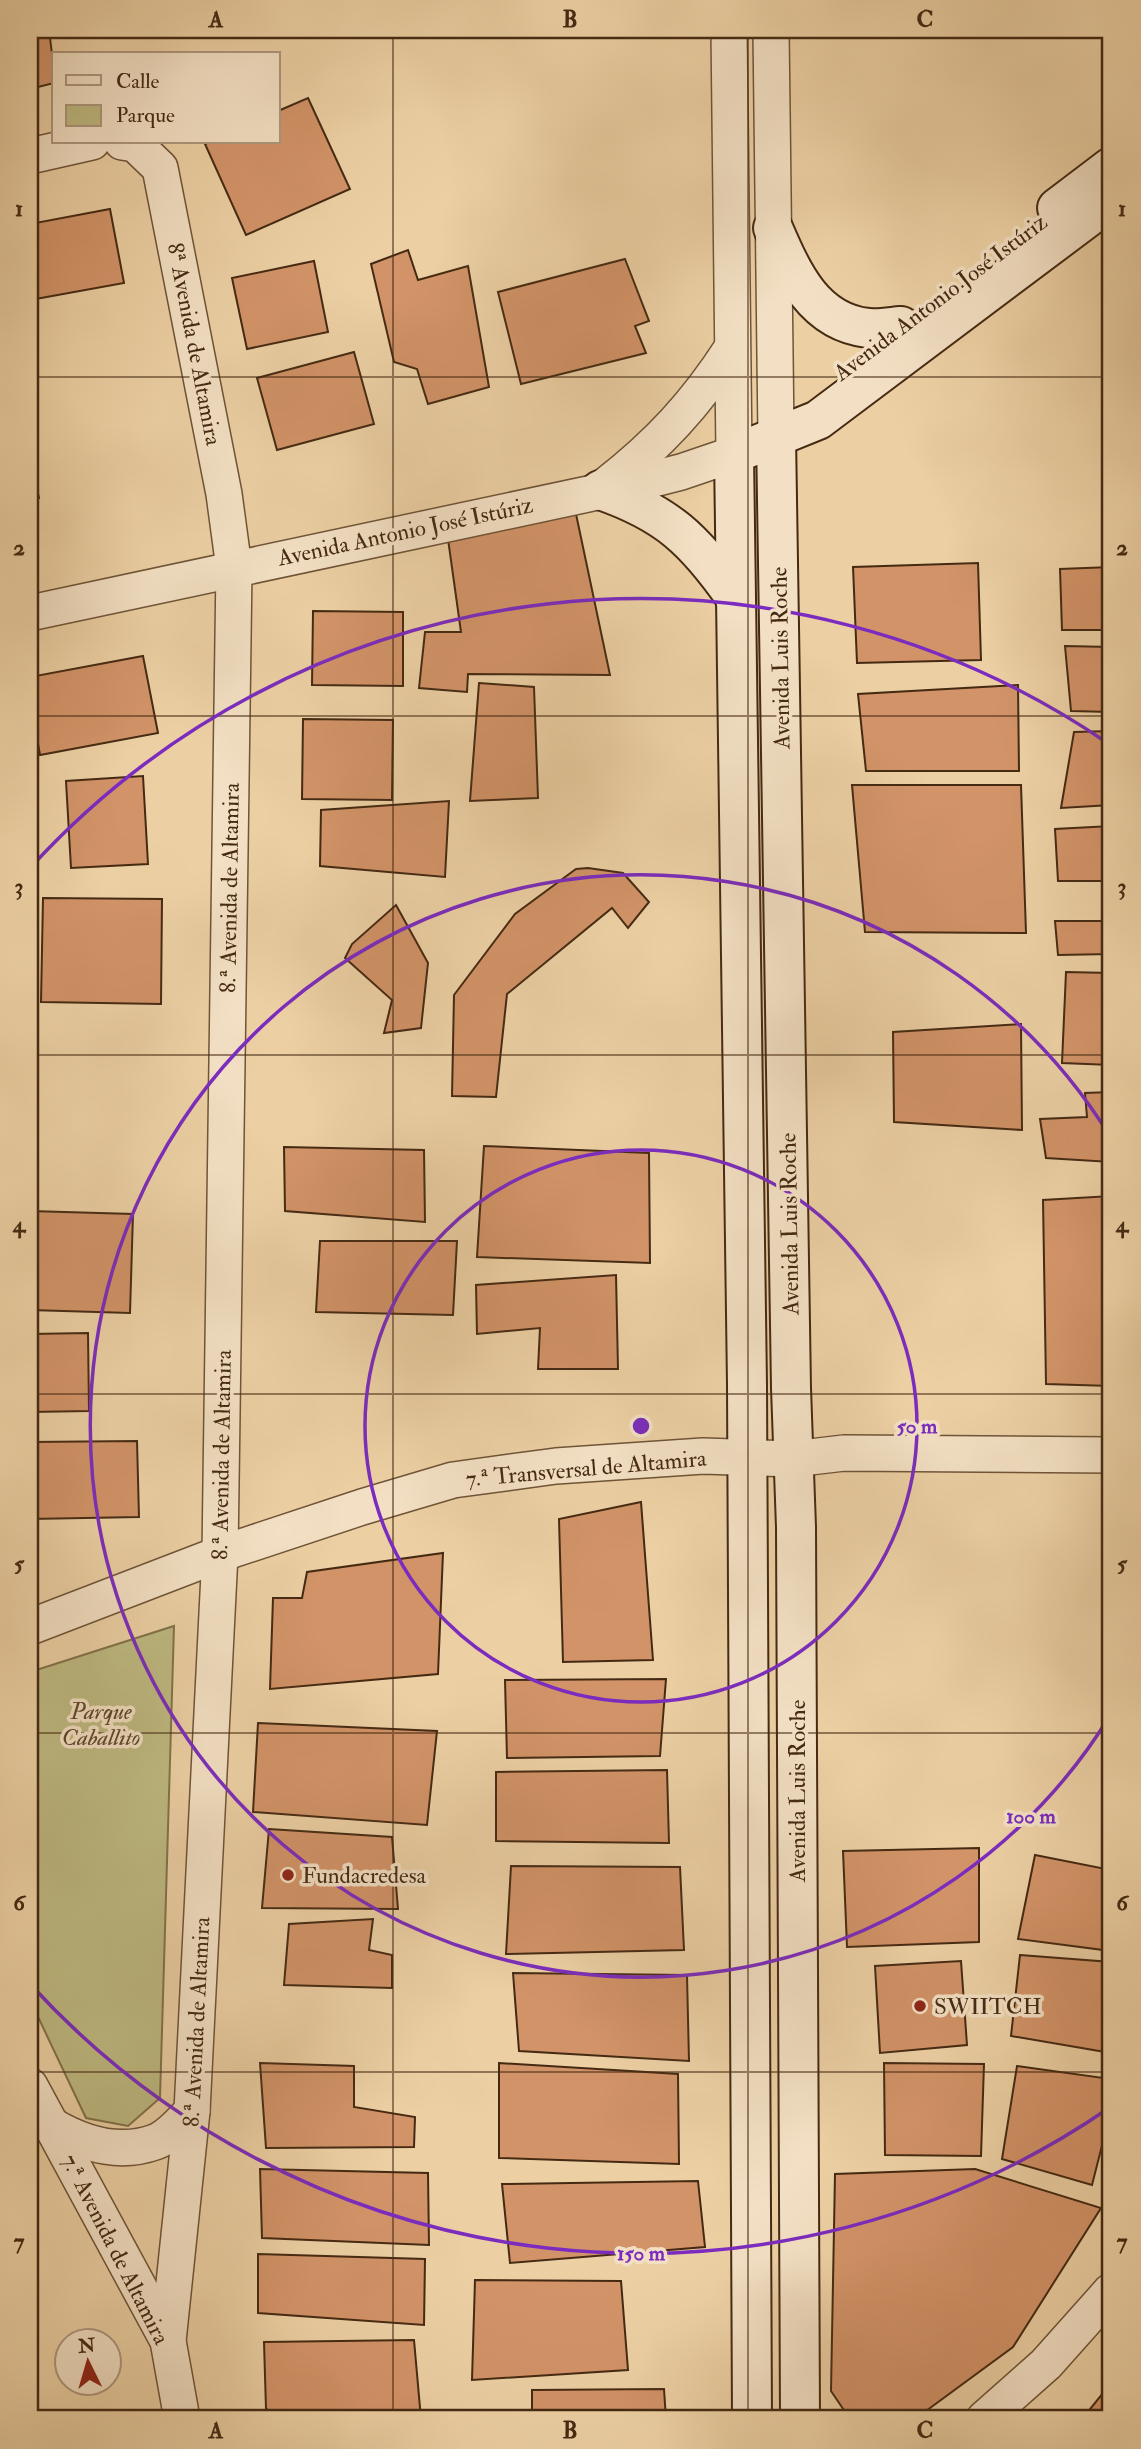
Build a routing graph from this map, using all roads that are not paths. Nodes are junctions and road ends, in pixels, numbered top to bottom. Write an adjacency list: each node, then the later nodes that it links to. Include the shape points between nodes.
1 (729, 30): 10 (street, Avenida Luis Roche)
2 (771, 30): 8 (street, Avenida Luis Roche)
3 (83, 144): 5 (street)
4 (135, 144): 14 (street, 8ª Avenida de Altamira, via 160,168 224,494)
5 (30, 156)
6 (1111, 167): 9 (main road, Avenida Antonio José Istúriz)
7 (1111, 200): 11 (main road, Avenida Antonio José Istúriz, via 818,420)
8 (773, 228): 9 (main road, via 793,274 809,298 827,313 869,328); 11 (street, Avenida Luis Roche)
9 (901, 326): 11 (main road, Avenida Antonio José Istúriz, via 807,399)
10 (732, 348): 12 (street, Avenida Luis Roche); 13 (street, via 667,434)
11 (776, 436): 12 (main road, Avenida Antonio José Istúriz); 19 (main road, Avenida Luis Roche)
12 (734, 454): 13 (street, Avenida Antonio José Istúriz, via 681,472); 15 (main road, Avenida Luis Roche)
13 (600, 490): 14 (street, Avenida Antonio José Istúriz); 15 (main road, via 674,527 707,557)
14 (234, 568): 16 (street, Avenida Antonio José Istúriz); 20 (street, 8.ª Avenida de Altamira)
15 (735, 597): 18 (main road, Avenida Luis Roche)
16 (30, 613)
17 (1111, 1455): 19 (street, via 844,1453)
18 (747, 1456): 19 (street, 7.ª Transversal de Altamira); 20 (street, 7.ª Transversal de Altamira, via 556,1466 453,1480); 28 (main road, Avenida Luis Roche)
19 (793, 1459): 29 (main road, Avenida Luis Roche)
20 (220, 1554): 21 (street, 7.ª Transversal de Altamira); 23 (street, 8.ª Avenida de Altamira)
21 (30, 1628)
22 (30, 2085): 24 (street, 7.ª Avenida de Altamira)
23 (192, 2111): 24 (street, via 157,2142 117,2148 93,2145); 26 (street, 8.ª Avenida de Altamira)
24 (51, 2125): 26 (street, 7.ª Avenida de Altamira)
25 (1111, 2291): 30 (street, via 1046,2364)
26 (168, 2341): 27 (street, 7.ª Avenida de Altamira)
27 (181, 2419)
28 (752, 2419)
29 (800, 2419)
30 (984, 2419)

